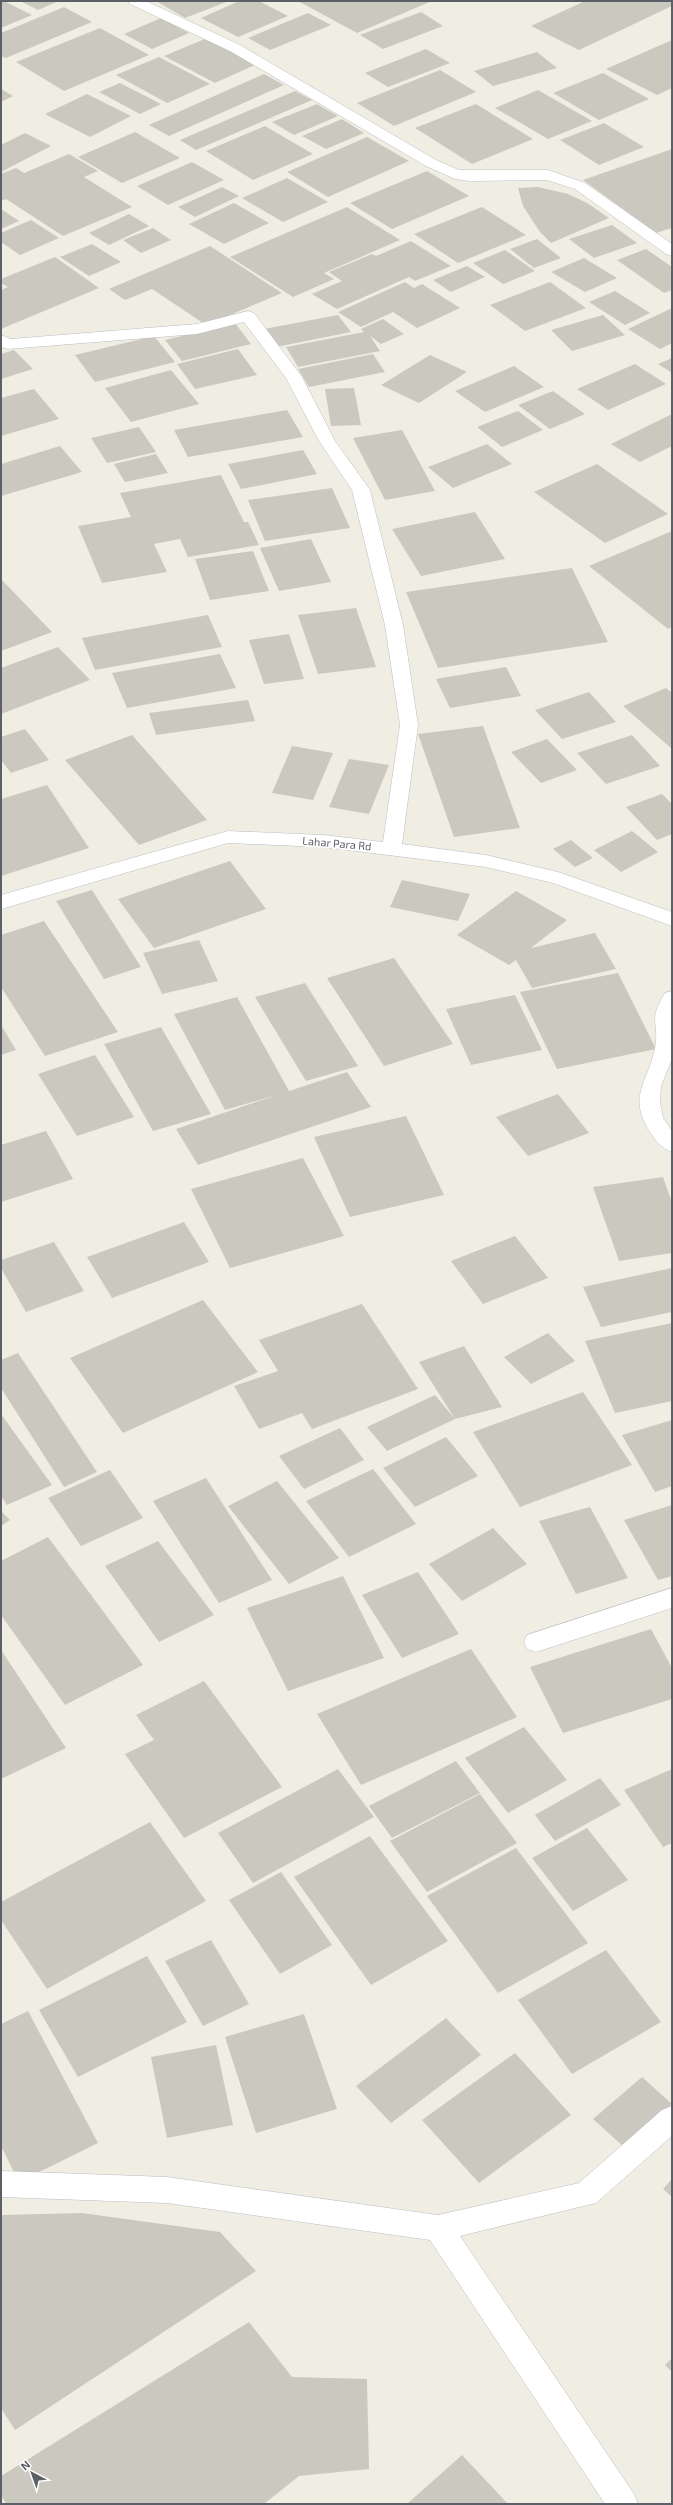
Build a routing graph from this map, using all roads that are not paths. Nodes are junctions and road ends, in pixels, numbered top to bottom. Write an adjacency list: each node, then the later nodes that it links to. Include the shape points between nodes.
1 (135, 1): 2 (street, via 235,48 437,166 455,174 469,176 548,175 580,186)
2 (672, 251)
3 (1, 340): 4 (street, via 8,344 197,329 248,316 294,377 327,441 361,490 394,625 409,725)
4 (392, 848): 5 (street, Lahar Para Rd, via 323,841 228,837); 6 (street, Lahar Para Rd, via 486,861 558,878)
5 (1, 902)
6 (672, 919)
7 (672, 998): 8 (street, via 663,1010 665,1048 650,1088 651,1114 664,1137)
8 (672, 1144)
9 (672, 1598): 10 (street)
10 (536, 1642)
11 (672, 2119): 13 (street, via 586,2194)
12 (1, 2184): 13 (street, via 167,2190)
13 (438, 2228): 14 (street)
14 (623, 2504)

